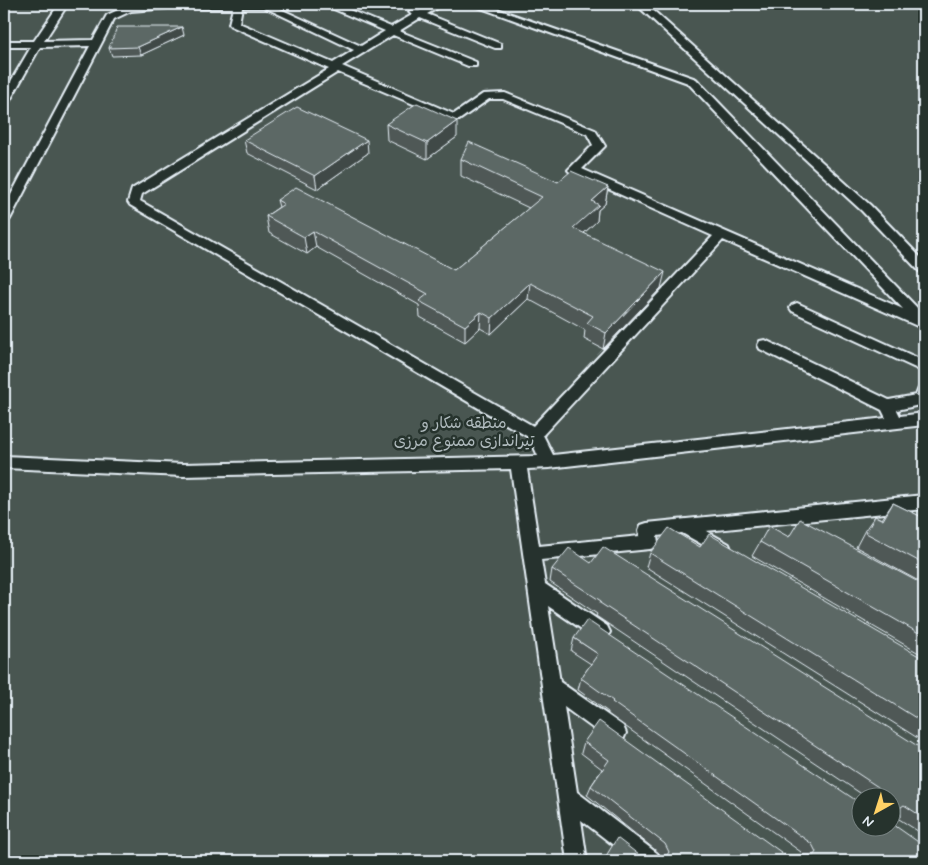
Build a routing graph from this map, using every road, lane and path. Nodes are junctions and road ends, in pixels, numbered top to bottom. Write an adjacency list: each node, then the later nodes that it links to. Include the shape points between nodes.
1 (63, 4): 13 (lane)
2 (328, 4): 3 (lane); 7 (lane); 10 (lane)
3 (396, 4): 4 (lane); 9 (lane)
4 (439, 4): 9 (lane)
5 (475, 4): 23 (lane, via 692,80)
6 (238, 5): 7 (lane); 11 (lane, via 129,8 110,17); 17 (lane, via 234,24)
7 (262, 5): 15 (lane)
8 (643, 6): 21 (lane, via 866,208)
9 (420, 14): 10 (lane); 14 (lane)
10 (392, 32): 15 (lane); 16 (lane)
11 (95, 43): 13 (lane); 19 (lane)
12 (4, 44): 13 (lane)
13 (37, 44): 18 (lane)
14 (498, 46)
15 (362, 50): 17 (lane)
16 (472, 64)
17 (335, 68): 20 (lane, via 455,118 486,96 505,96 591,132 599,146 574,170); 30 (lane, via 136,192 134,202)
18 (4, 102)
19 (4, 219)
20 (722, 234): 23 (lane); 30 (lane)
21 (924, 268)
22 (797, 308): 25 (lane)
23 (924, 323)
24 (765, 345): 27 (lane)
25 (924, 367)
26 (924, 392): 27 (lane, via 921,399)
27 (888, 406): 29 (lane)
28 (924, 419): 29 (lane)
29 (896, 423): 33 (lane)
30 (535, 434): 33 (lane)
31 (4, 462): 32 (lane, via 183,470)
32 (518, 462): 33 (lane); 41 (lane)
33 (549, 462)
34 (924, 502): 35 (lane)
35 (880, 506): 36 (lane); 37 (lane)
36 (782, 517): 38 (lane); 39 (lane)
37 (907, 520)
38 (685, 527): 40 (lane, via 647,530 650,542); 42 (lane)
39 (807, 531)
40 (596, 548): 41 (lane); 43 (lane)
41 (532, 554): 44 (lane)
42 (736, 557)
43 (622, 563)
44 (536, 588): 45 (lane); 46 (lane)
45 (617, 643)
46 (551, 686): 47 (lane); 48 (lane)
47 (632, 745)
48 (567, 797): 49 (lane); 50 (lane)
49 (577, 861)
50 (651, 861)

